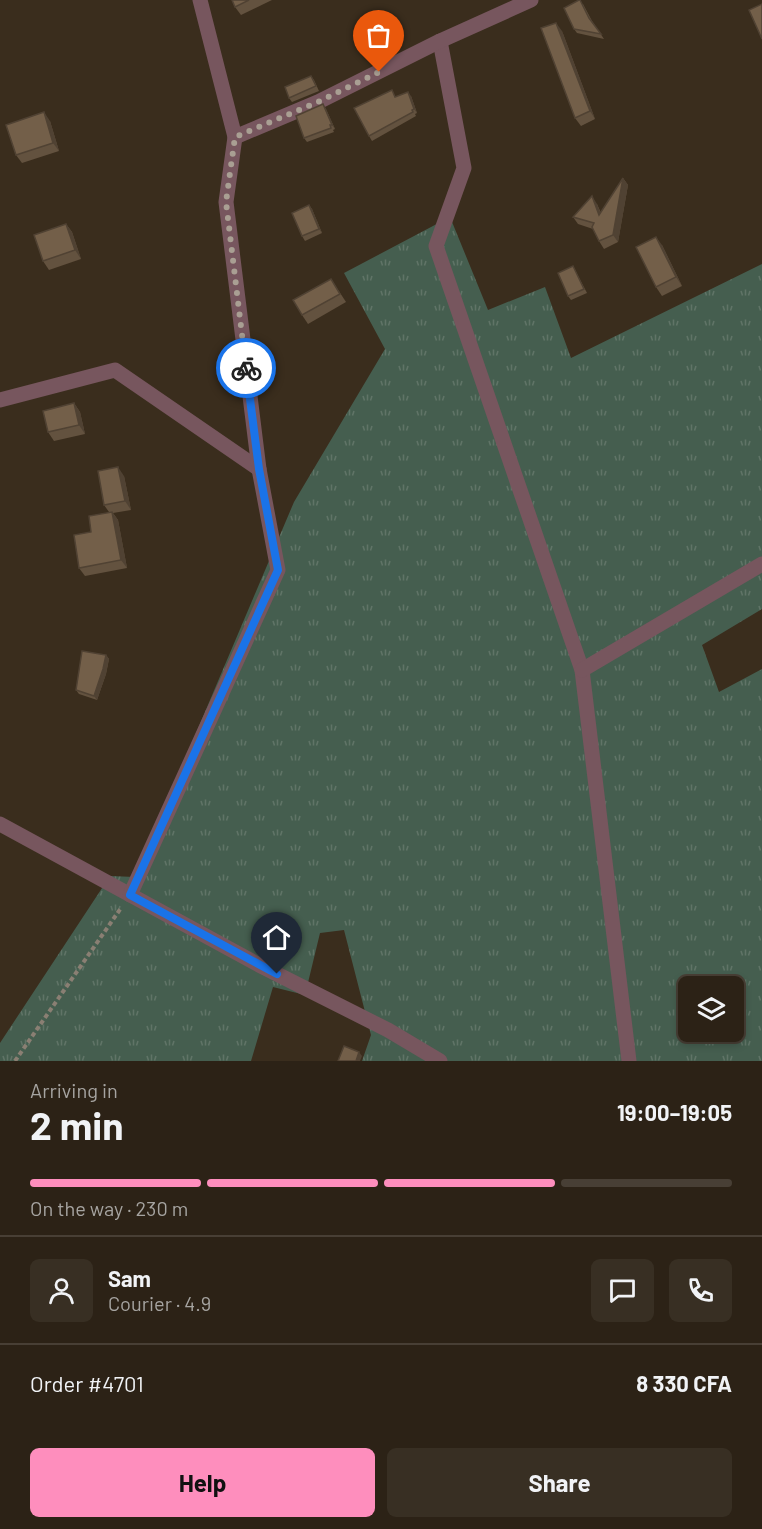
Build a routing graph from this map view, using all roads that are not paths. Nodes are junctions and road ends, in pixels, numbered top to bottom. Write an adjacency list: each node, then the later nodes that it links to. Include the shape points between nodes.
1 (200, 0): 4 (street)
2 (531, 0): 3 (street)
3 (440, 41): 4 (street, via 318,102); 8 (street, via 464,168 436,246)
4 (235, 137): 6 (street, via 226,202)
5 (0, 400): 6 (street, via 115,370)
6 (259, 469): 10 (street, via 278,570)
7 (762, 564): 8 (street)
8 (582, 670): 12 (street)
9 (0, 824): 10 (street)
10 (130, 895): 11 (street)
11 (440, 1061)
12 (629, 1061)

